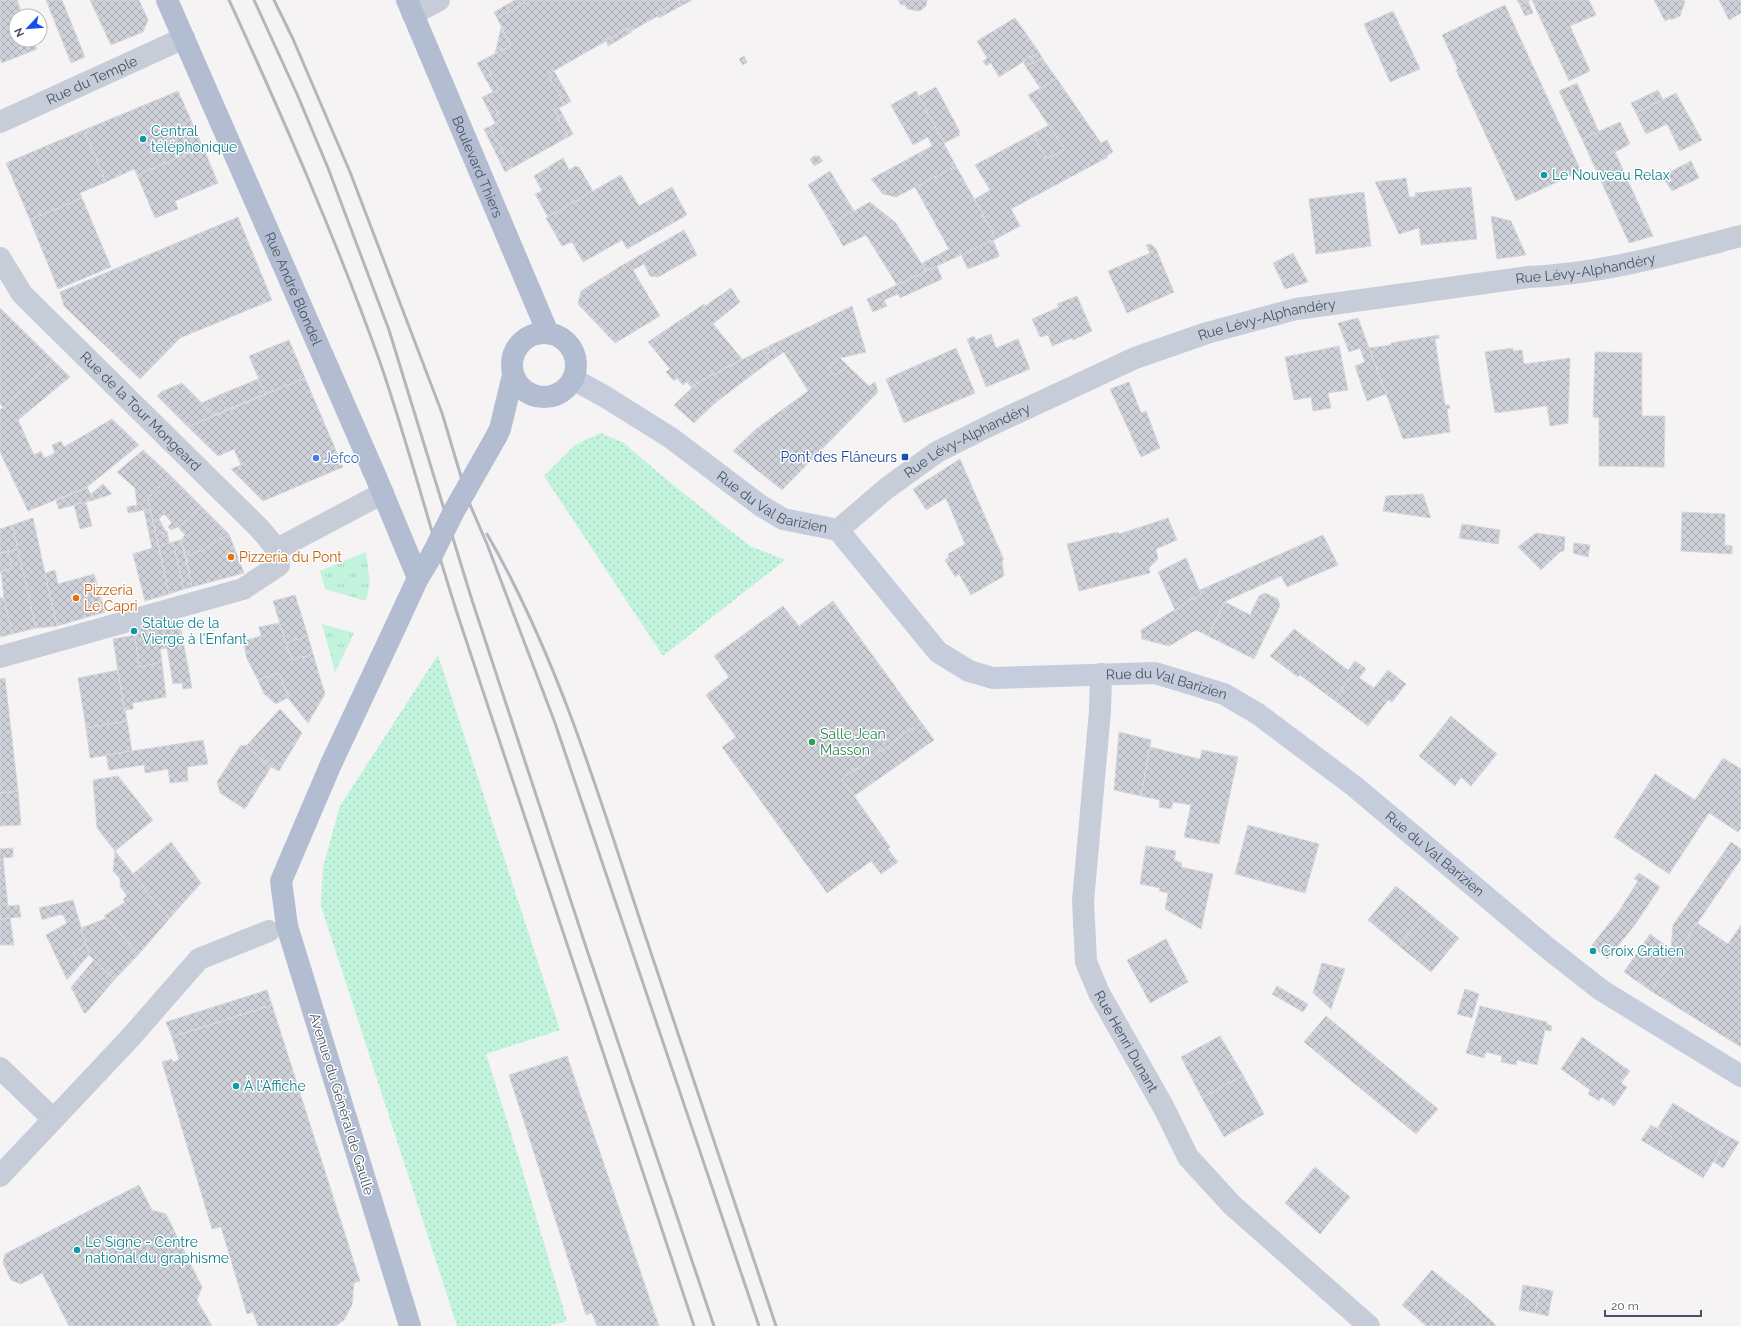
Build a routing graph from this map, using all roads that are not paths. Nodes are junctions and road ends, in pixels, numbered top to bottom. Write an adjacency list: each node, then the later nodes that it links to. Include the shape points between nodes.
1 (167, 0): 4 (main road, Rue André Blondel)
2 (439, 0): 3 (street)
3 (410, 7): 8 (main road, Boulevard Thiers)
4 (184, 38): 5 (street, Rue du Temple); 13 (main road, Rue André Blondel)
5 (0, 122)
6 (1741, 236): 14 (street, Rue Lévy-Alphandéry, via 1628,265 1296,309 1207,334 1135,358 937,452 887,488)
7 (0, 258): 15 (street, Rue de la Tour Mongeard, via 22,294 259,528)
8 (548, 332): 9 (main road, via 530,335 516,348 512,357); 10 (main road, via 570,346 576,362)
9 (513, 375): 11 (main road, via 522,389); 12 (main road)
10 (574, 379): 11 (main road, via 563,392 546,398); 14 (street, Rue du Val Barizien, via 671,438 761,506 783,519)
11 (538, 397): 12 (main road)
12 (498, 433): 16 (main road, bridge)
13 (383, 493): 15 (street); 16 (main road, Rue André Blondel)
14 (838, 530): 18 (street, Rue du Val Barizien, via 938,652 968,671 993,678)
15 (278, 557): 17 (street, via 243,589)
16 (418, 578): 24 (main road, Avenue du Général de Gaulle, via 331,764 282,881 287,926)
17 (0, 657)
18 (1102, 674): 21 (street, Rue du Val Barizien, via 1155,673 1224,694 1258,714 1354,786 1601,990); 25 (street, Rue Henri Dunant, via 1083,901 1086,962 1099,993 1164,1108 1188,1157 1232,1205)
19 (269, 931): 22 (street, via 199,959)
20 (0, 1068): 22 (street)
21 (1741, 1076)
22 (53, 1120): 23 (street)
23 (0, 1176)
24 (410, 1326)
25 (1369, 1326)

